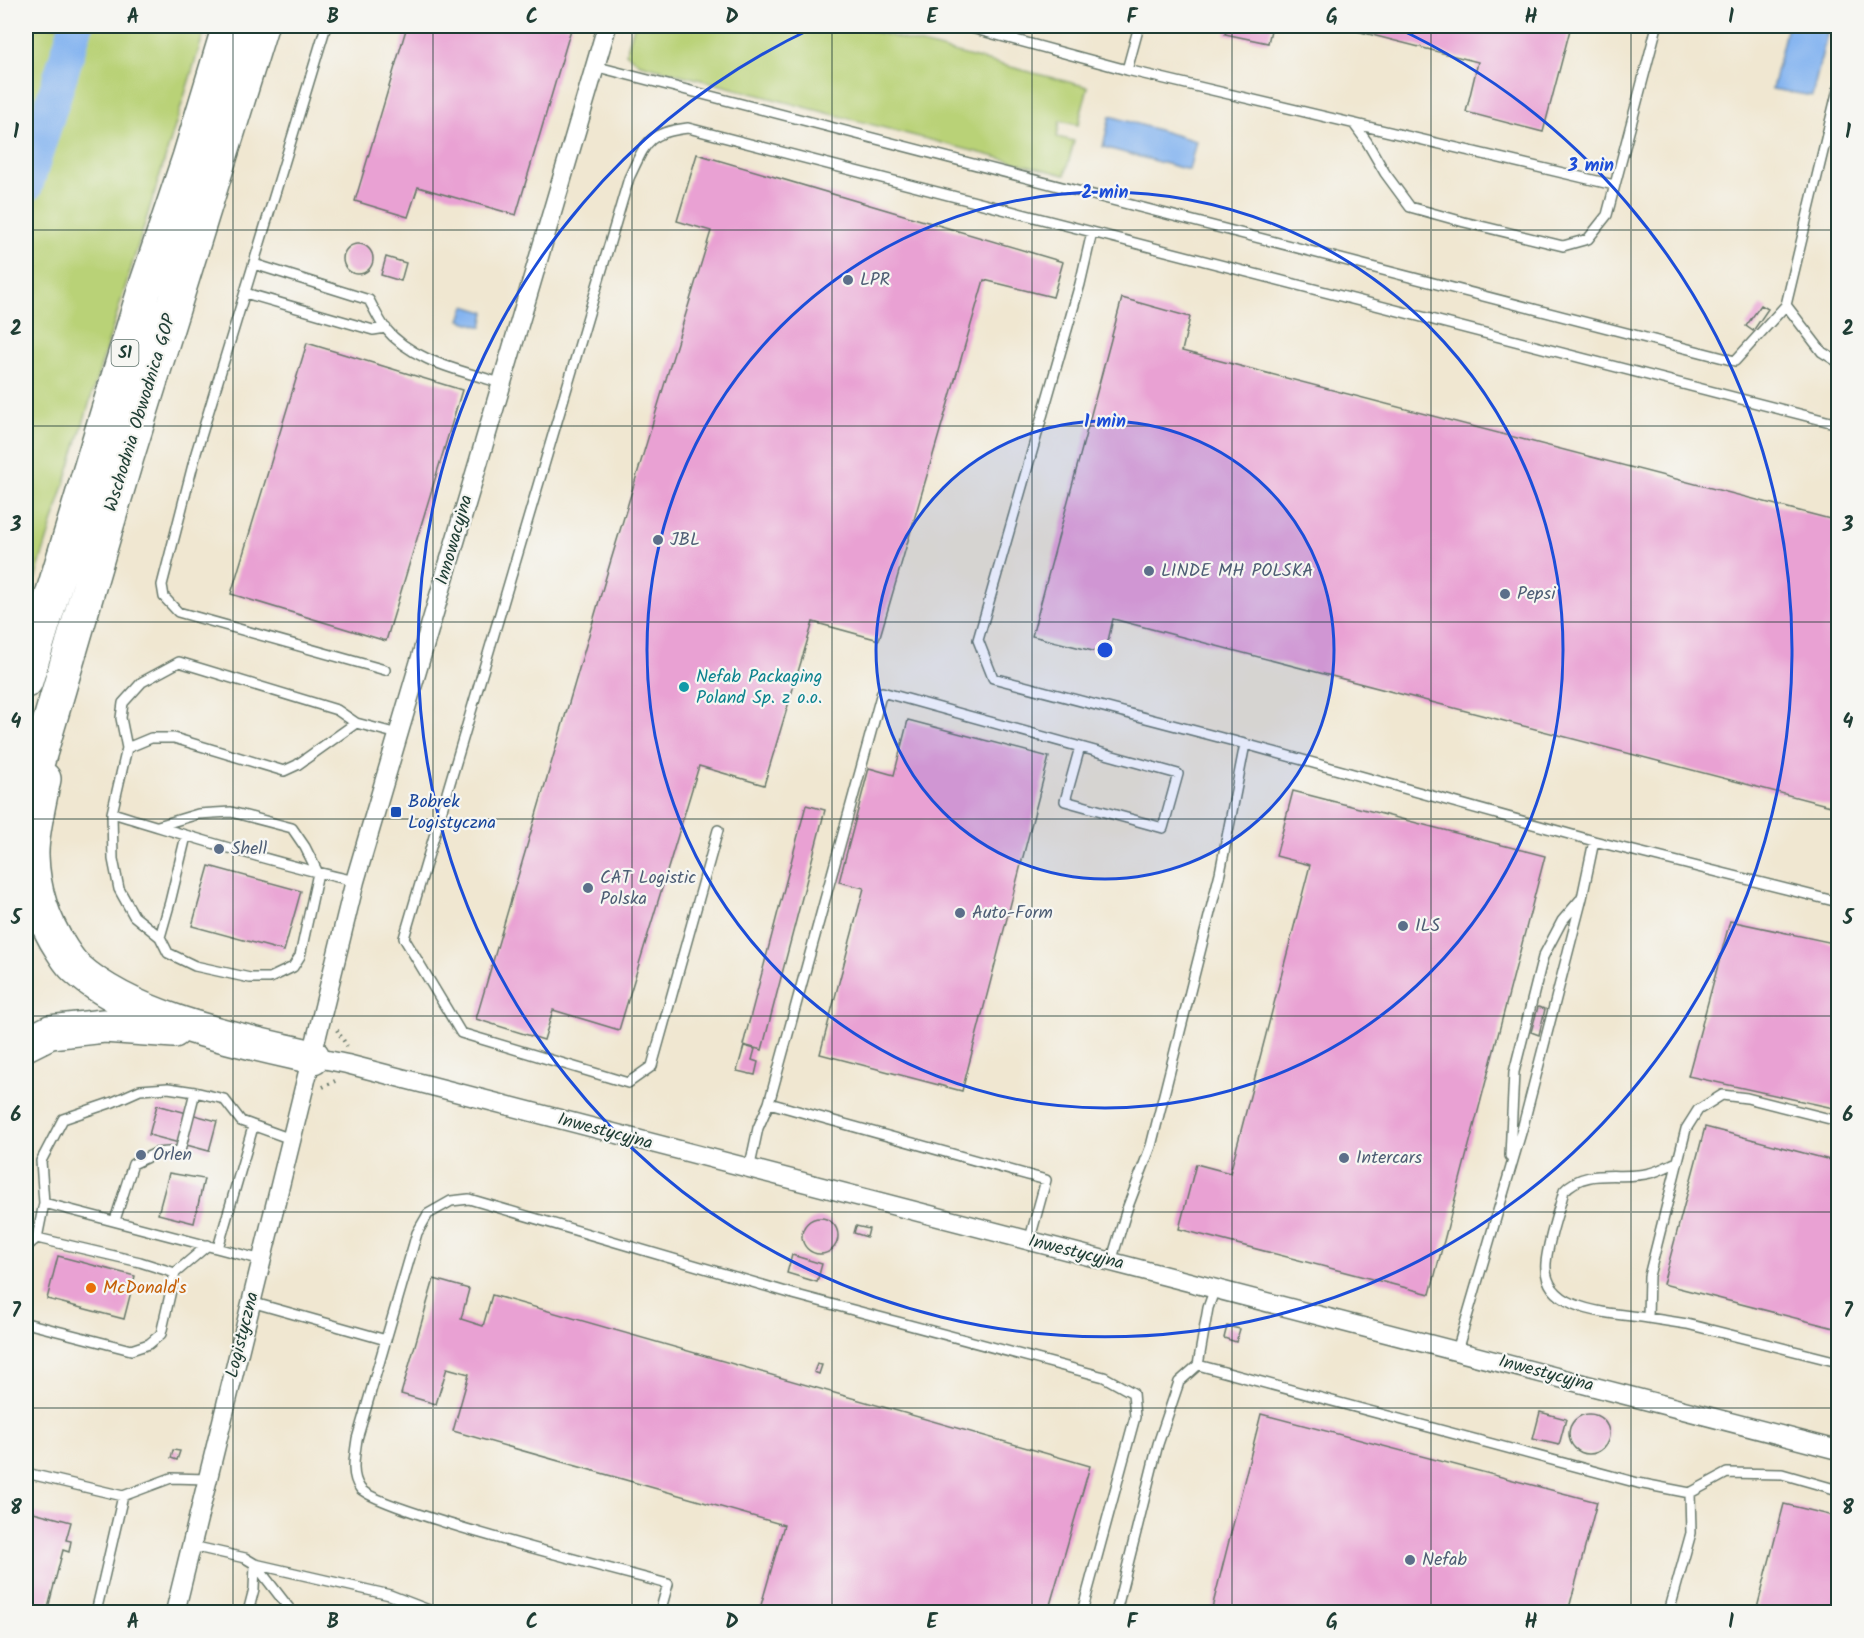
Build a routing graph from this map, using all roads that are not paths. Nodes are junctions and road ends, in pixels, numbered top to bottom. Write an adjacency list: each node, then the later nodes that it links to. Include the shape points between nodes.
1 (229, 26): 23 (highway, Wschodnia Obwodnica GOP / S1)
2 (261, 26): 22 (highway, Wschodnia Obwodnica GOP / S1)
3 (326, 26): 14 (lane)
4 (607, 26): 8 (street, Innowacyjna)
5 (964, 26): 9 (lane)
6 (1139, 26): 9 (lane)
7 (1657, 26): 12 (lane)
8 (594, 66): 16 (lane, via 1735,361); 19 (street, Innowacyjna)
9 (1127, 70): 11 (lane)
10 (1839, 89): 16 (lane)
11 (1354, 124): 12 (lane); 12 (lane, via 1410,207 1563,246 1588,238 1607,215)
12 (1614, 185)
13 (1092, 232): 20 (lane); 26 (lane, via 978,640 993,678); 32 (lane, via 687,128 666,130 646,143 629,178 404,938 461,1033 628,1083 652,1066)
14 (254, 264): 15 (lane); 17 (lane, via 369,300)
15 (245, 293): 17 (lane, via 372,330); 21 (lane, via 173,538 162,585 164,597 178,612)
16 (1786, 305): 18 (lane, via 1822,351)
17 (386, 328): 19 (lane, via 426,359)
18 (1839, 362)
19 (500, 383): 25 (street, Innowacyjna)
20 (1839, 424)
21 (385, 670)
22 (60, 680): 29 (highway, Wschodnia Obwodnica GOP / S1); 40 (highway, via 32,854 42,915 74,967 98,985 123,1000)
23 (26, 681)
24 (356, 723): 25 (lane); 28 (lane, via 284,771 174,738 151,738); 28 (lane, via 337,710 179,662 142,682 123,703 121,718)
25 (398, 734): 36 (street, Innowacyjna)
26 (1245, 744): 34 (lane); 58 (lane, via 1220,873 1151,1146)
27 (1080, 747): 27 (lane, via 1178,774 1163,828 1065,801); 44 (lane, via 882,692)
28 (127, 748): 30 (lane)
29 (26, 802)
30 (112, 813): 31 (lane); 39 (lane, via 118,889 134,916)
31 (158, 826): 33 (lane); 35 (lane, via 198,814 231,812 292,828)
32 (718, 830)
33 (186, 836): 35 (lane); 39 (lane)
34 (1594, 841): 37 (lane); 38 (lane)
35 (318, 873): 36 (lane); 39 (lane, via 300,956 293,967 270,978 250,978 195,966 168,953)
36 (355, 880): 42 (street, Innowacyjna)
37 (1582, 898): 50 (lane); 50 (lane, via 1562,921 1543,957 1514,1072)
38 (1839, 902)
39 (160, 937)
40 (212, 1033): 41 (highway, via 104,1026 50,1032); 42 (highway)
41 (26, 1044)
42 (313, 1057): 47 (street, Logistyczna); 49 (street, Inwestycyjna)
43 (195, 1092): 46 (lane, via 224,1100 241,1121); 51 (lane, via 168,1088 140,1090 63,1119 41,1161); 52 (lane, via 180,1151 156,1153 133,1164)
44 (769, 1103): 49 (lane, via 758,1128); 54 (lane, via 1046,1180)
45 (1839, 1121): 48 (lane, via 1722,1095 1698,1110 1686,1129)
46 (252, 1126): 47 (lane); 56 (lane)
47 (291, 1139): 57 (street, Logistyczna)
48 (1677, 1162): 62 (lane, via 1649,1276); 62 (lane, via 1649,1174 1592,1176 1571,1183 1564,1191 1546,1264 1553,1291 1561,1298 1585,1308)
49 (749, 1170): 54 (street, Inwestycyjna)
50 (1509, 1171): 65 (lane)
51 (44, 1203): 52 (lane); 53 (lane)
52 (115, 1220): 56 (lane)
53 (37, 1238): 55 (lane); 59 (lane)
54 (1029, 1242): 58 (street, Inwestycyjna)
55 (26, 1247)
56 (213, 1247): 57 (lane); 59 (lane)
57 (262, 1260): 61 (street, Logistyczna)
58 (1111, 1262): 60 (street, Inwestycyjna)
59 (175, 1274): 63 (lane, via 160,1334 150,1344 131,1350)
60 (1215, 1288): 65 (street, Inwestycyjna); 67 (lane)
61 (251, 1302): 64 (lane); 70 (street, Logistyczna)
62 (1648, 1318): 66 (lane)
63 (26, 1323)
64 (386, 1340): 81 (lane, via 357,1439 353,1471 360,1489 373,1498 428,1517 668,1584); 82 (lane, via 417,1233 428,1214 451,1201 469,1199 794,1294 1104,1377 1133,1393 1135,1417)
65 (1457, 1350): 68 (street, Inwestycyjna)
66 (1839, 1362)
67 (1198, 1365): 72 (lane, via 1638,1483); 83 (lane, via 1179,1382)
68 (1839, 1450)
69 (26, 1473): 73 (lane)
70 (207, 1479): 73 (lane, via 171,1478); 74 (street, Logistyczna)
71 (1839, 1490): 72 (lane, via 1782,1474 1726,1473)
72 (1690, 1493): 84 (lane, via 1691,1533)
73 (123, 1496): 76 (lane)
74 (192, 1546): 75 (lane, via 245,1558); 77 (street, Logistyczna)
75 (255, 1564): 78 (lane); 79 (lane); 80 (lane, via 390,1596)
76 (96, 1612)
77 (175, 1612)
78 (248, 1612)
79 (292, 1612)
80 (434, 1612)
81 (660, 1612)
82 (1082, 1612)
83 (1116, 1612)
84 (1669, 1612)

